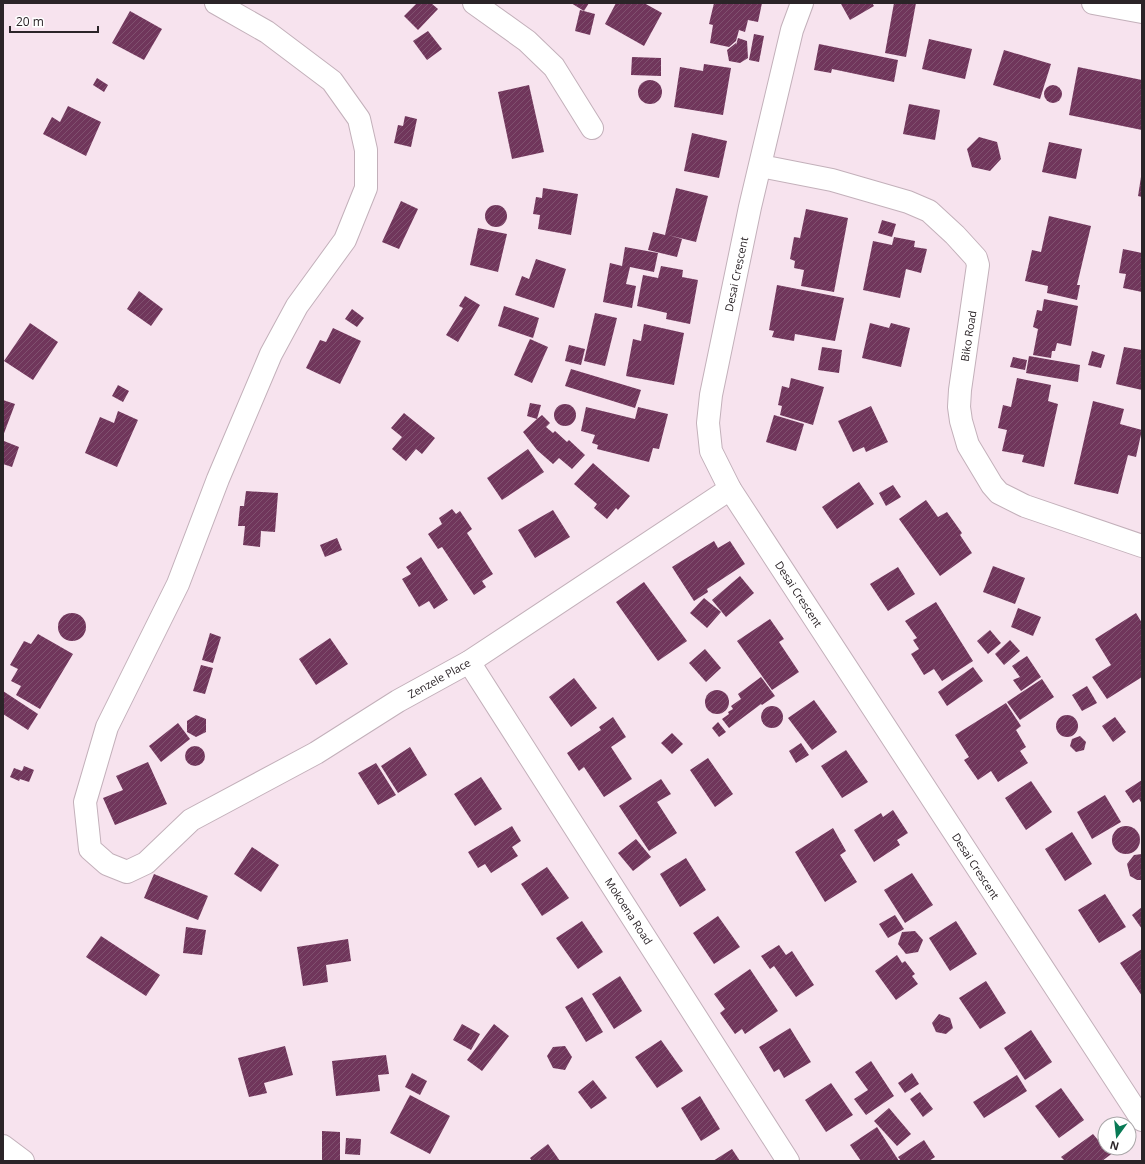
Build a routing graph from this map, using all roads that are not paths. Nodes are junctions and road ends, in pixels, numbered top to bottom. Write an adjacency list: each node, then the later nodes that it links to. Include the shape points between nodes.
1 (216, 3): 10 (street, Zenzele Place, via 267,32 332,81 359,119 366,150 366,188 345,240 297,306 272,354 218,479 178,584 107,727 85,802 90,848 107,864 127,872 146,863 191,820 316,753 398,701)
2 (474, 3): 6 (street, via 527,41 554,67)
3 (802, 3): 7 (street, Desai Crescent, via 792,30)
4 (1093, 3): 5 (street)
5 (1142, 12)
6 (592, 128)
7 (761, 166): 8 (street, Desai Crescent, via 750,207 713,387 708,424 711,451); 9 (street, Biko Road, via 832,180 908,202 929,212 955,235 976,258 978,265 960,390 960,414 968,445 992,485 999,493 1025,506)
8 (730, 488): 10 (street, Zenzele Place); 11 (street, Desai Crescent)
9 (1142, 546)
10 (469, 662): 14 (street, Mokoena Road)
11 (1142, 1120)
12 (3, 1146): 13 (street)
13 (23, 1161)
14 (788, 1161)

